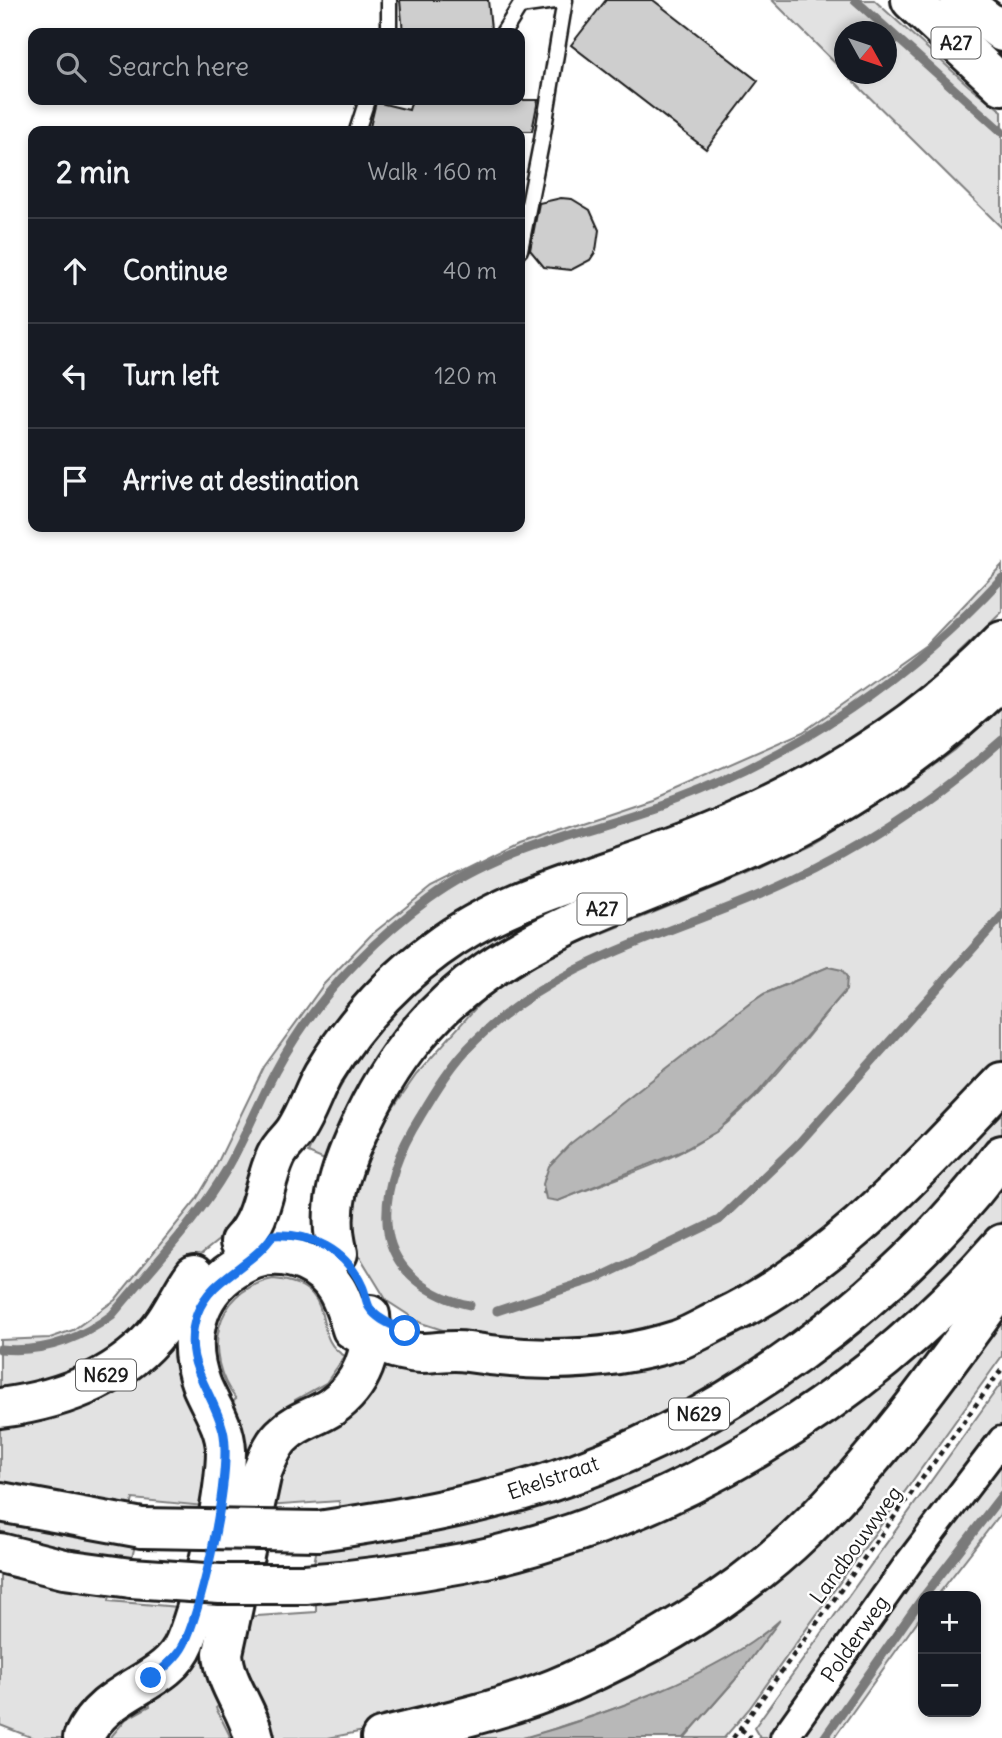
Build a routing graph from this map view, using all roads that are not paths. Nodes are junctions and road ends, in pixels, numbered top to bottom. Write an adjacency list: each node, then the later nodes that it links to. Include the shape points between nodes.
1 (389, 0): 5 (lane)
2 (564, 0): 6 (lane, via 520,6); 11 (lane)
3 (911, 0): 8 (main road, A27)
4 (960, 0): 7 (main road, A27)
5 (389, 28)
6 (506, 28)
7 (1002, 32)
8 (1002, 85)
9 (365, 105): 10 (lane)
10 (359, 126)
11 (525, 225)
12 (1002, 641): 17 (main road, A27, via 895,732 808,787 705,835 502,908 458,933 408,972 363,1019 324,1073 295,1131 295,1151)
13 (1002, 678): 18 (main road, A27, via 932,740 811,819 553,930 504,957 457,993 401,1056 361,1123 334,1204 333,1235)
14 (1002, 1082): 20 (main road, via 890,1198 800,1275 678,1340 561,1360 447,1349 421,1353)
15 (1002, 1155): 23 (main road, Ekelstraat / N629, bridge, via 927,1244 838,1323 730,1397 664,1435 548,1483 416,1516 318,1531 142,1528)
16 (1002, 1244): 24 (main road, N629, bridge, via 906,1342 793,1426 676,1491 532,1545 464,1563 305,1584 131,1578 64,1569)
17 (255, 1245): 18 (main road, via 293,1234); 20 (main road, via 268,1255 286,1256 320,1270 340,1293 352,1329); 21 (main road, N629, via 206,1263 159,1331 141,1350 98,1380 62,1395); 25 (main road, via 205,1299 193,1331 194,1363 223,1429 225,1466 205,1572 184,1644 162,1670 98,1712)
18 (338, 1253): 20 (main road, via 363,1287)
19 (1002, 1287): 27 (main road, via 872,1459 804,1531 740,1584 658,1638 568,1683 485,1712)
20 (370, 1324): 26 (main road, via 362,1371 347,1394 283,1434 262,1472 223,1653 224,1670)
21 (0, 1408)
22 (1002, 1440): 28 (street, Polderweg)
23 (0, 1502)
24 (0, 1553)
25 (83, 1738)
26 (254, 1738)
27 (381, 1738)
28 (784, 1738)

